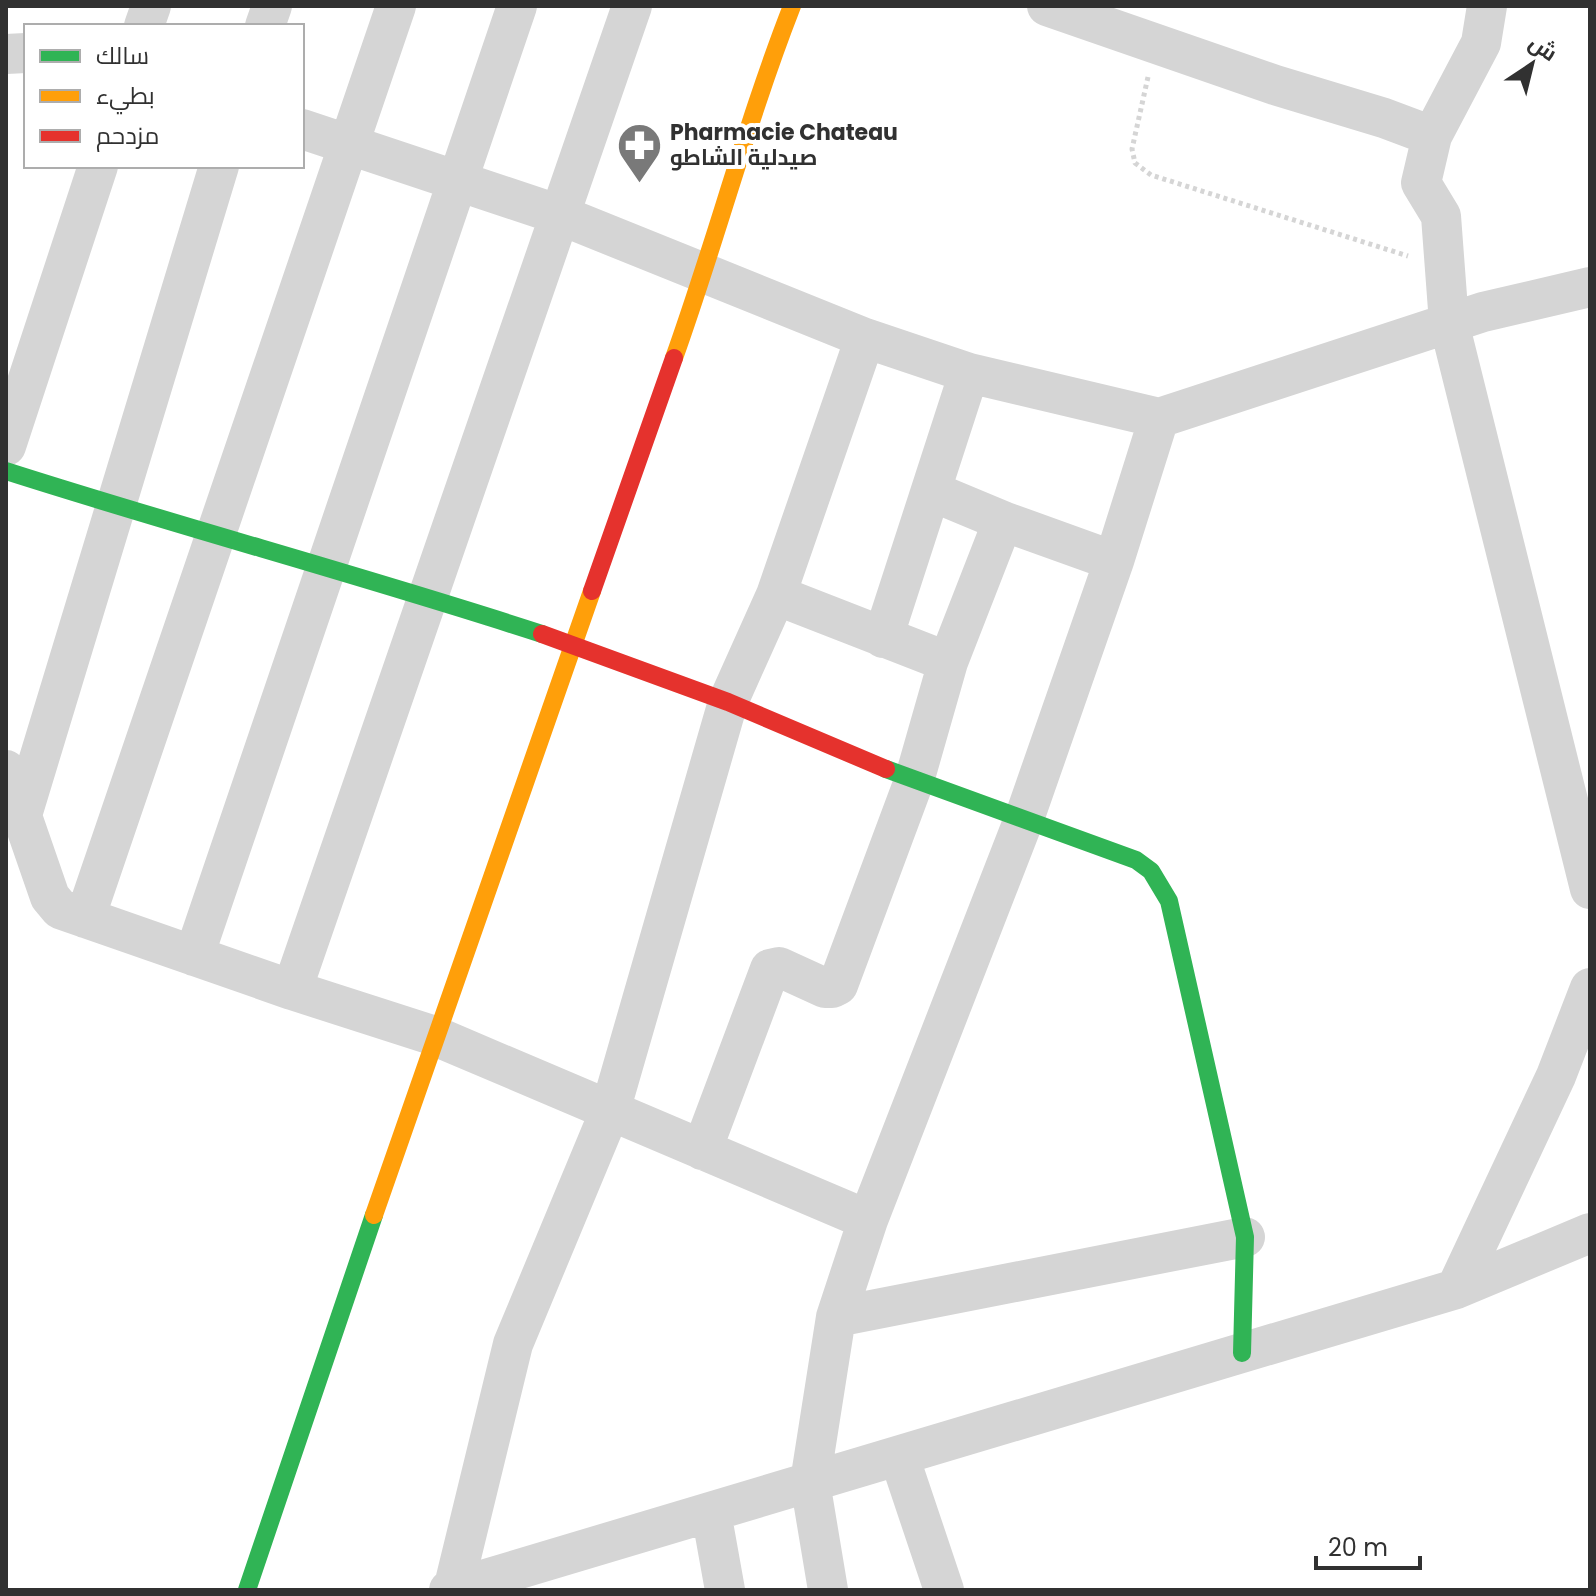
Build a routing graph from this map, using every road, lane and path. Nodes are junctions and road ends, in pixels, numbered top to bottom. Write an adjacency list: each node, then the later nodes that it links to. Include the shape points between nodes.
1 (396, 6): 10 (street)
2 (517, 6): 13 (street)
3 (632, 6): 14 (street)
4 (792, 6): 16 (street, via 764,78)
5 (1047, 6): 7 (street)
6 (1487, 6): 9 (street, via 1481,43)
7 (1156, 45): 9 (street); 15 (path, via 1132,149 1135,163 1151,175)
8 (304, 130): 10 (street)
9 (1432, 136): 15 (street, via 1421,183 1441,216)
10 (349, 145): 13 (street); 27 (street)
11 (97, 168): 22 (street)
12 (218, 168): 25 (street)
13 (457, 180): 14 (street); 29 (street)
14 (560, 215): 16 (street); 31 (street)
15 (1444, 268): 18 (street)
16 (704, 274): 19 (street); 33 (street)
17 (1590, 287): 18 (street)
18 (1449, 323): 21 (street); 40 (street)
19 (865, 338): 20 (street); 30 (street)
20 (969, 373): 21 (street); 24 (street)
21 (1159, 418): 28 (street)
22 (6, 446)
23 (6, 471): 25 (street)
24 (931, 491): 26 (street); 32 (street)
25 (115, 506): 27 (street); 38 (street)
26 (1003, 521): 28 (street); 34 (street)
27 (215, 536): 29 (street); 41 (street)
28 (1114, 561): 39 (street)
29 (325, 567): 31 (street); 42 (street)
30 (776, 595): 32 (street); 35 (street)
31 (428, 597): 33 (street); 44 (street)
32 (883, 638): 34 (street)
33 (575, 645): 35 (street); 45 (street)
34 (948, 662): 37 (street)
35 (728, 702): 37 (street); 47 (street)
36 (6, 770): 38 (street)
37 (914, 781): 39 (street); 48 (street, via 838,985 825,988 779,967 770,969)
38 (22, 815): 41 (street, via 54,904)
39 (1024, 819): 49 (street); 51 (street, via 1136,860 1161,884)
40 (1590, 889)
41 (85, 918): 42 (street)
42 (194, 956): 44 (street)
43 (1590, 988): 46 (street)
44 (292, 990): 45 (street)
45 (435, 1036): 47 (street); 59 (street)
46 (1573, 1068): 52 (street)
47 (610, 1111): 48 (street); 60 (street, via 513,1344)
48 (702, 1150): 49 (street)
49 (868, 1220): 53 (street)
50 (1590, 1233): 52 (street)
51 (1245, 1237): 53 (street); 54 (street)
52 (1456, 1289): 54 (street)
53 (836, 1317): 56 (street)
54 (1242, 1353): 55 (street)
55 (899, 1456): 56 (street); 63 (street)
56 (810, 1482): 57 (street); 62 (street)
57 (711, 1512): 58 (street); 61 (street)
58 (554, 1575): 60 (street)
59 (247, 1590)
60 (451, 1590)
61 (725, 1590)
62 (828, 1590)
63 (944, 1590)

